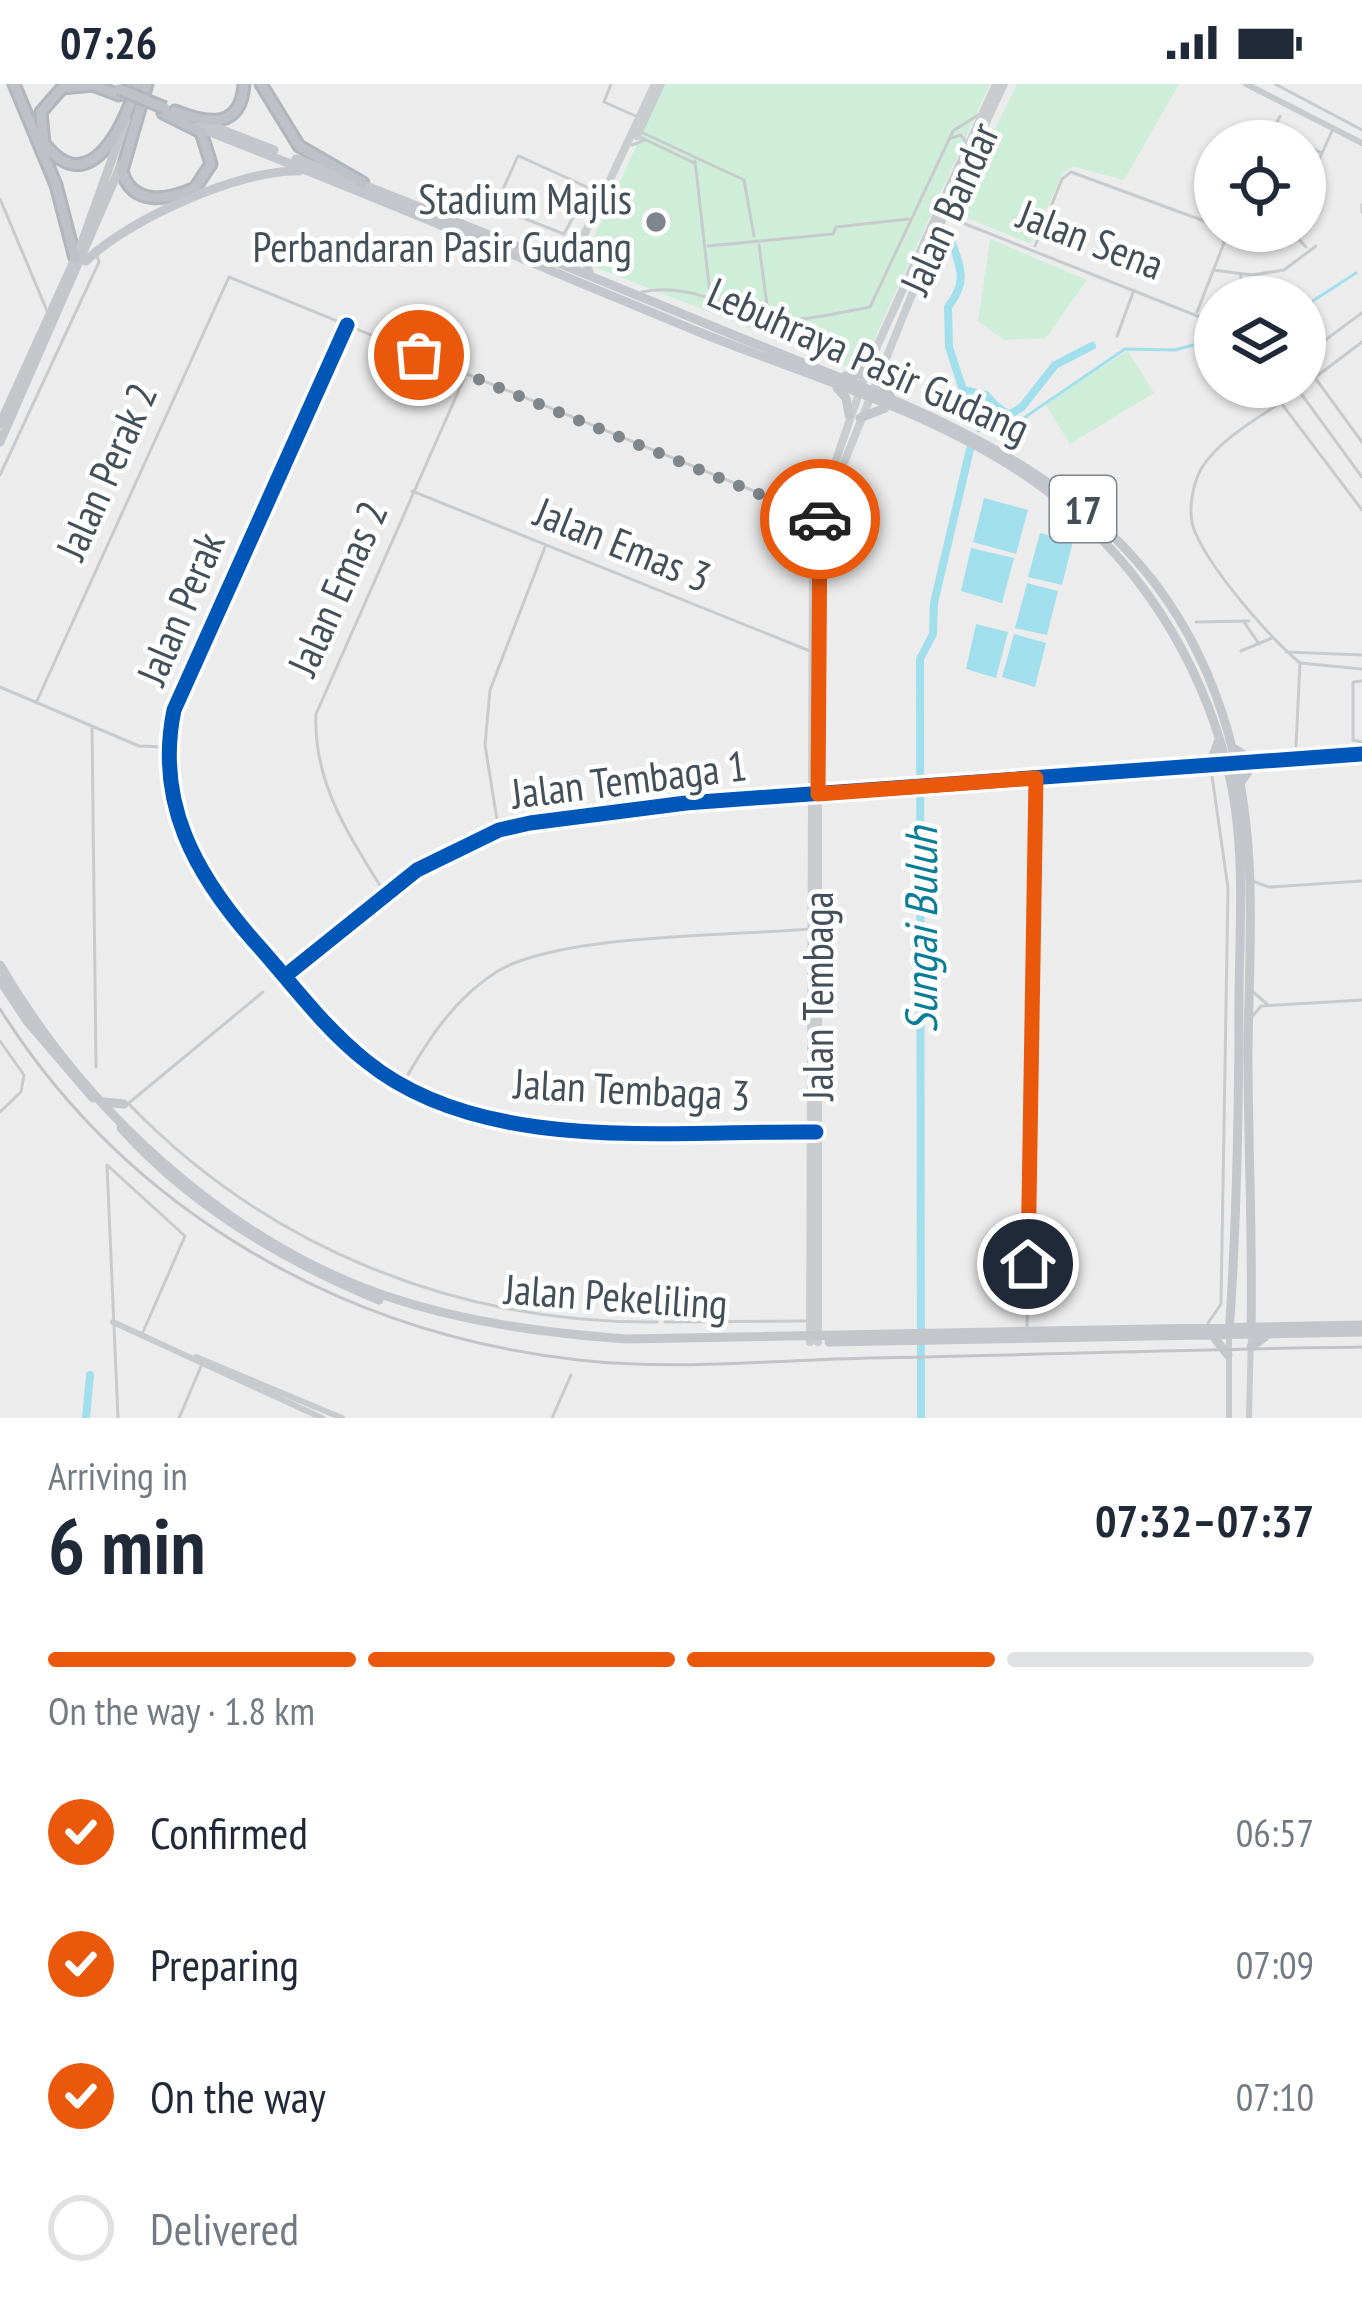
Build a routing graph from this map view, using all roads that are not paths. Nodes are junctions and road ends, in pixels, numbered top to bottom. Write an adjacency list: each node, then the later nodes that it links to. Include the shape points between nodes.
1 (14, 84): 53 (highway, via 63,204)
2 (106, 84): 13 (highway, 17)
3 (137, 84): 18 (highway)
4 (147, 84): 32 (highway)
5 (244, 84): 21 (highway, via 232,114)
6 (260, 84): 35 (highway, via 299,146)
7 (611, 84): 17 (street, via 604,102)
8 (658, 84): 17 (main road)
9 (1000, 84): 15 (main road, Jalan Bandar); 40 (main road, Jalan Bandar)
10 (1246, 84): 24 (street)
11 (1275, 84): 20 (street)
12 (91, 85): 13 (highway, 17); 18 (highway, via 62,88 46,101 39,124 49,149 68,161 93,159)
13 (119, 92): 14 (highway, Lebuhraya Pasir Gudang / 17, bridge)
14 (164, 110): 21 (highway, Lebuhraya Pasir Gudang / 17); 22 (highway, Lebuhraya Pasir Gudang / 17)
15 (982, 113): 27 (street); 31 (main road, Jalan Bandar)
16 (1280, 116): 19 (street)
17 (643, 118): 25 (main road); 26 (street)
18 (126, 120): 53 (main road)
19 (1278, 120)
20 (1345, 122): 23 (street); 24 (street)
21 (207, 124): 35 (main road, Lebuhraya Pasir Gudang / 17)
22 (193, 125): 32 (highway, via 211,164 188,192 142,196 124,180); 34 (main road, Lebuhraya Pasir Gudang / 17)
23 (1362, 130)
24 (1337, 132): 29 (street); 30 (street)
25 (635, 135): 26 (street); 28 (street); 28 (street); 37 (main road)
26 (655, 139): 33 (street)
27 (949, 139): 31 (street, via 961,135); 42 (street)
28 (647, 140): 33 (street)
29 (1362, 143)
30 (1326, 147)
31 (966, 148): 39 (main road, Jalan Bandar)
32 (123, 160): 53 (main road)
33 (695, 160): 45 (street, via 744,180); 46 (street)
34 (310, 171): 44 (main road, Lebuhraya Pasir Gudang / 17); 49 (main road, via 241,179)
35 (363, 183): 44 (main road, Lebuhraya Pasir Gudang / 17)
36 (590, 188): 36 (street, via 518,156 495,206 562,234); 37 (street)
37 (606, 195): 47 (main road); 52 (main road, via 573,254)
38 (0, 199): 64 (street)
39 (943, 199): 40 (main road); 43 (main road, Jalan Bandar)
40 (948, 217): 43 (main road); 48 (street, Jalan Sena)
41 (1194, 217): 48 (street, via 1071,172)
42 (912, 219): 45 (street); 65 (street, via 870,307)
43 (935, 226): 70 (main road, Jalan Bandar)
44 (496, 241): 52 (main road, Lebuhraya Pasir Gudang / 17); 54 (main road, Lebuhraya Pasir Gudang / 17)
45 (757, 241): 46 (street); 65 (street)
46 (708, 245): 61 (street)
47 (583, 249): 54 (main road); 57 (main road)
48 (1034, 250): 59 (street, Jalan Sena)
49 (96, 252): 53 (main road); 84 (street, via 99,262)
50 (1220, 252): 55 (street)
51 (1303, 252): 56 (street, via 1290,267)
52 (543, 255): 54 (main road, Lebuhraya Pasir Gudang / 17)
53 (77, 263): 64 (main road); 82 (main road)
54 (565, 269): 57 (main road, Lebuhraya Pasir Gudang / 17); 73 (main road, Lebuhraya Pasir Gudang / 17)
55 (1213, 270): 56 (street); 58 (street)
56 (1241, 274)
57 (591, 275): 60 (main road, Lebuhraya Pasir Gudang / 17)
58 (1211, 276)
59 (1134, 288): 62 (street, Jalan Sena); 67 (street)
60 (634, 293): 61 (street, via 662,288); 73 (main road, Lebuhraya Pasir Gudang / 17)
61 (710, 296): 65 (street)
62 (1194, 311)
63 (1362, 313): 68 (street)
64 (49, 316): 81 (main road)
65 (768, 316)
66 (347, 325): 72 (street); 101 (street, Jalan Perak 2, via 240,280 223,282); 106 (street, Jalan Perak, via 186,676)
67 (1117, 336)
68 (1326, 340)
69 (1362, 342): 71 (street)
70 (875, 366): 73 (main road); 75 (main road, Jalan Bandar); 76 (main road)
71 (1326, 369)
72 (466, 374): 86 (street, Jalan Emas 2); 88 (street)
73 (833, 380): 75 (main road, Lebuhraya Pasir Gudang / 17); 80 (main road)
74 (1326, 391): 83 (street)
75 (864, 392): 76 (main road, Lebuhraya Pasir Gudang / 17); 80 (main road, Jalan Bandar)
76 (892, 404): 80 (main road); 104 (main road, Lebuhraya Pasir Gudang / 17, via 1012,454 1125,550 1188,638); 109 (main road, Lebuhraya Pasir Gudang / 17, via 1050,493 1120,557 1178,641)
77 (1275, 408): 91 (street, via 1209,459 1191,510 1196,535)
78 (1286, 408): 87 (street)
79 (1312, 408): 85 (street)
80 (854, 416): 88 (main road, Jalan Bandar)
81 (0, 424)
82 (0, 442)
83 (1362, 442)
84 (0, 475)
85 (1362, 477)
86 (412, 491): 89 (street, Jalan Emas 3); 117 (street, Jalan Emas 2, via 316,714 328,794)
87 (1362, 510)
88 (817, 517): 94 (main road); 112 (main road)
89 (546, 545): 94 (street, Jalan Emas 3); 113 (street, via 490,690 485,745)
90 (1196, 622): 92 (street, via 1246,621)
91 (1273, 638): 92 (street); 95 (street)
92 (1260, 645): 93 (street)
93 (1241, 651)
94 (811, 652): 112 (main road)
95 (1286, 652): 96 (street); 97 (street)
96 (1362, 655)
97 (1300, 663): 98 (street); 105 (street)
98 (1362, 670)
99 (1362, 681): 103 (street, via 1353,682 1353,740)
100 (0, 687): 101 (street)
101 (36, 703): 102 (street)
102 (92, 726): 106 (street, via 139,746); 129 (street)
103 (1362, 742)
104 (1232, 745): 108 (main road); 109 (main road, Lebuhraya Pasir Gudang / 17)
105 (1297, 746)
106 (169, 747): 121 (street, Jalan Perak, via 173,802 199,870)
107 (1362, 754): 108 (street, Jalan Tembaga 1)
108 (1255, 762): 109 (street, Jalan Tembaga 1); 111 (main road)
109 (1222, 763): 110 (street, Jalan Tembaga 1); 111 (main road); 111 (main road, Lebuhraya Pasir Gudang / 17); 141 (street, via 1228,888 1221,1304)
110 (1036, 778): 112 (street, Jalan Tembaga 1); 143 (street)
111 (1235, 782): 114 (main road, Lebuhraya Pasir Gudang / 17); 138 (main road, Lebuhraya Pasir Gudang / 17, via 1241,882)
112 (814, 794): 113 (street, Jalan Tembaga 1, via 621,809); 119 (main road, Jalan Tembaga)
113 (499, 830): 117 (street, Jalan Tembaga 1)
114 (1250, 879): 116 (street); 118 (main road, Lebuhraya Pasir Gudang / 17)
115 (1362, 881): 116 (street)
116 (1269, 887): 118 (street)
117 (385, 894): 121 (street, Jalan Tembaga 1)
118 (1250, 903): 123 (main road, Lebuhraya Pasir Gudang / 17)
119 (814, 929): 130 (street, via 584,946 523,959 448,1014); 133 (main road, Jalan Tembaga)
120 (0, 965): 131 (main road, via 33,1016)
121 (285, 976): 130 (street, Jalan Tembaga 3, via 325,1026)
122 (0, 980): 131 (main road, Jalan Pekeliling, via 27,1021)
123 (1249, 985): 126 (street); 127 (main road, Lebuhraya Pasir Gudang / 17)
124 (263, 992): 131 (street)
125 (1362, 1000): 126 (street)
126 (1269, 1005): 127 (street)
127 (1249, 1025): 139 (main road, Lebuhraya Pasir Gudang / 17)
128 (0, 1042): 132 (street, via 24,1076)
129 (96, 1067)
130 (402, 1084): 133 (street, Jalan Tembaga 3, via 461,1111 545,1129)
131 (119, 1111): 136 (street, via 303,1237 362,1265 508,1310); 147 (main road, Jalan Pekeliling, via 216,1204 382,1294 569,1334); 147 (main road, Jalan Pekeliling, via 169,1178 212,1211 330,1280 381,1300 568,1340)
132 (0, 1112)
133 (813, 1132): 134 (main road, Jalan Tembaga)
134 (813, 1321): 137 (street); 147 (main road, Jalan Tembaga)
135 (112, 1322): 142 (street); 142 (street, via 107,1165 185,1236); 154 (street)
136 (656, 1322)
137 (665, 1322)
138 (1230, 1324): 139 (main road, Jalan Pekeliling); 141 (main road, Jalan Pekeliling); 141 (main road); 149 (street)
139 (1252, 1324): 140 (main road, Jalan Pekeliling); 145 (main road, Jalan Pekeliling); 148 (street)
140 (1362, 1328): 145 (main road, Jalan Pekeliling)
141 (1207, 1329): 144 (main road, Jalan Pekeliling); 149 (main road)
142 (142, 1332): 150 (street)
143 (1028, 1332): 144 (main road, Jalan Pekeliling); 146 (main road, Jalan Pekeliling)
144 (1124, 1333): 146 (main road, Jalan Pekeliling)
145 (1276, 1333): 148 (main road)
146 (937, 1337): 147 (main road, Jalan Pekeliling)
147 (814, 1339)
148 (1251, 1348): 152 (street)
149 (1228, 1355): 153 (street)
150 (201, 1360): 155 (street); 156 (street); 157 (street)
151 (571, 1375): 158 (street)
152 (1250, 1379): 153 (street); 160 (street)
153 (1229, 1395): 159 (street)
154 (118, 1418)
155 (179, 1418)
156 (322, 1418)
157 (342, 1418)
158 (552, 1418)
159 (1229, 1418)
160 (1249, 1418)

